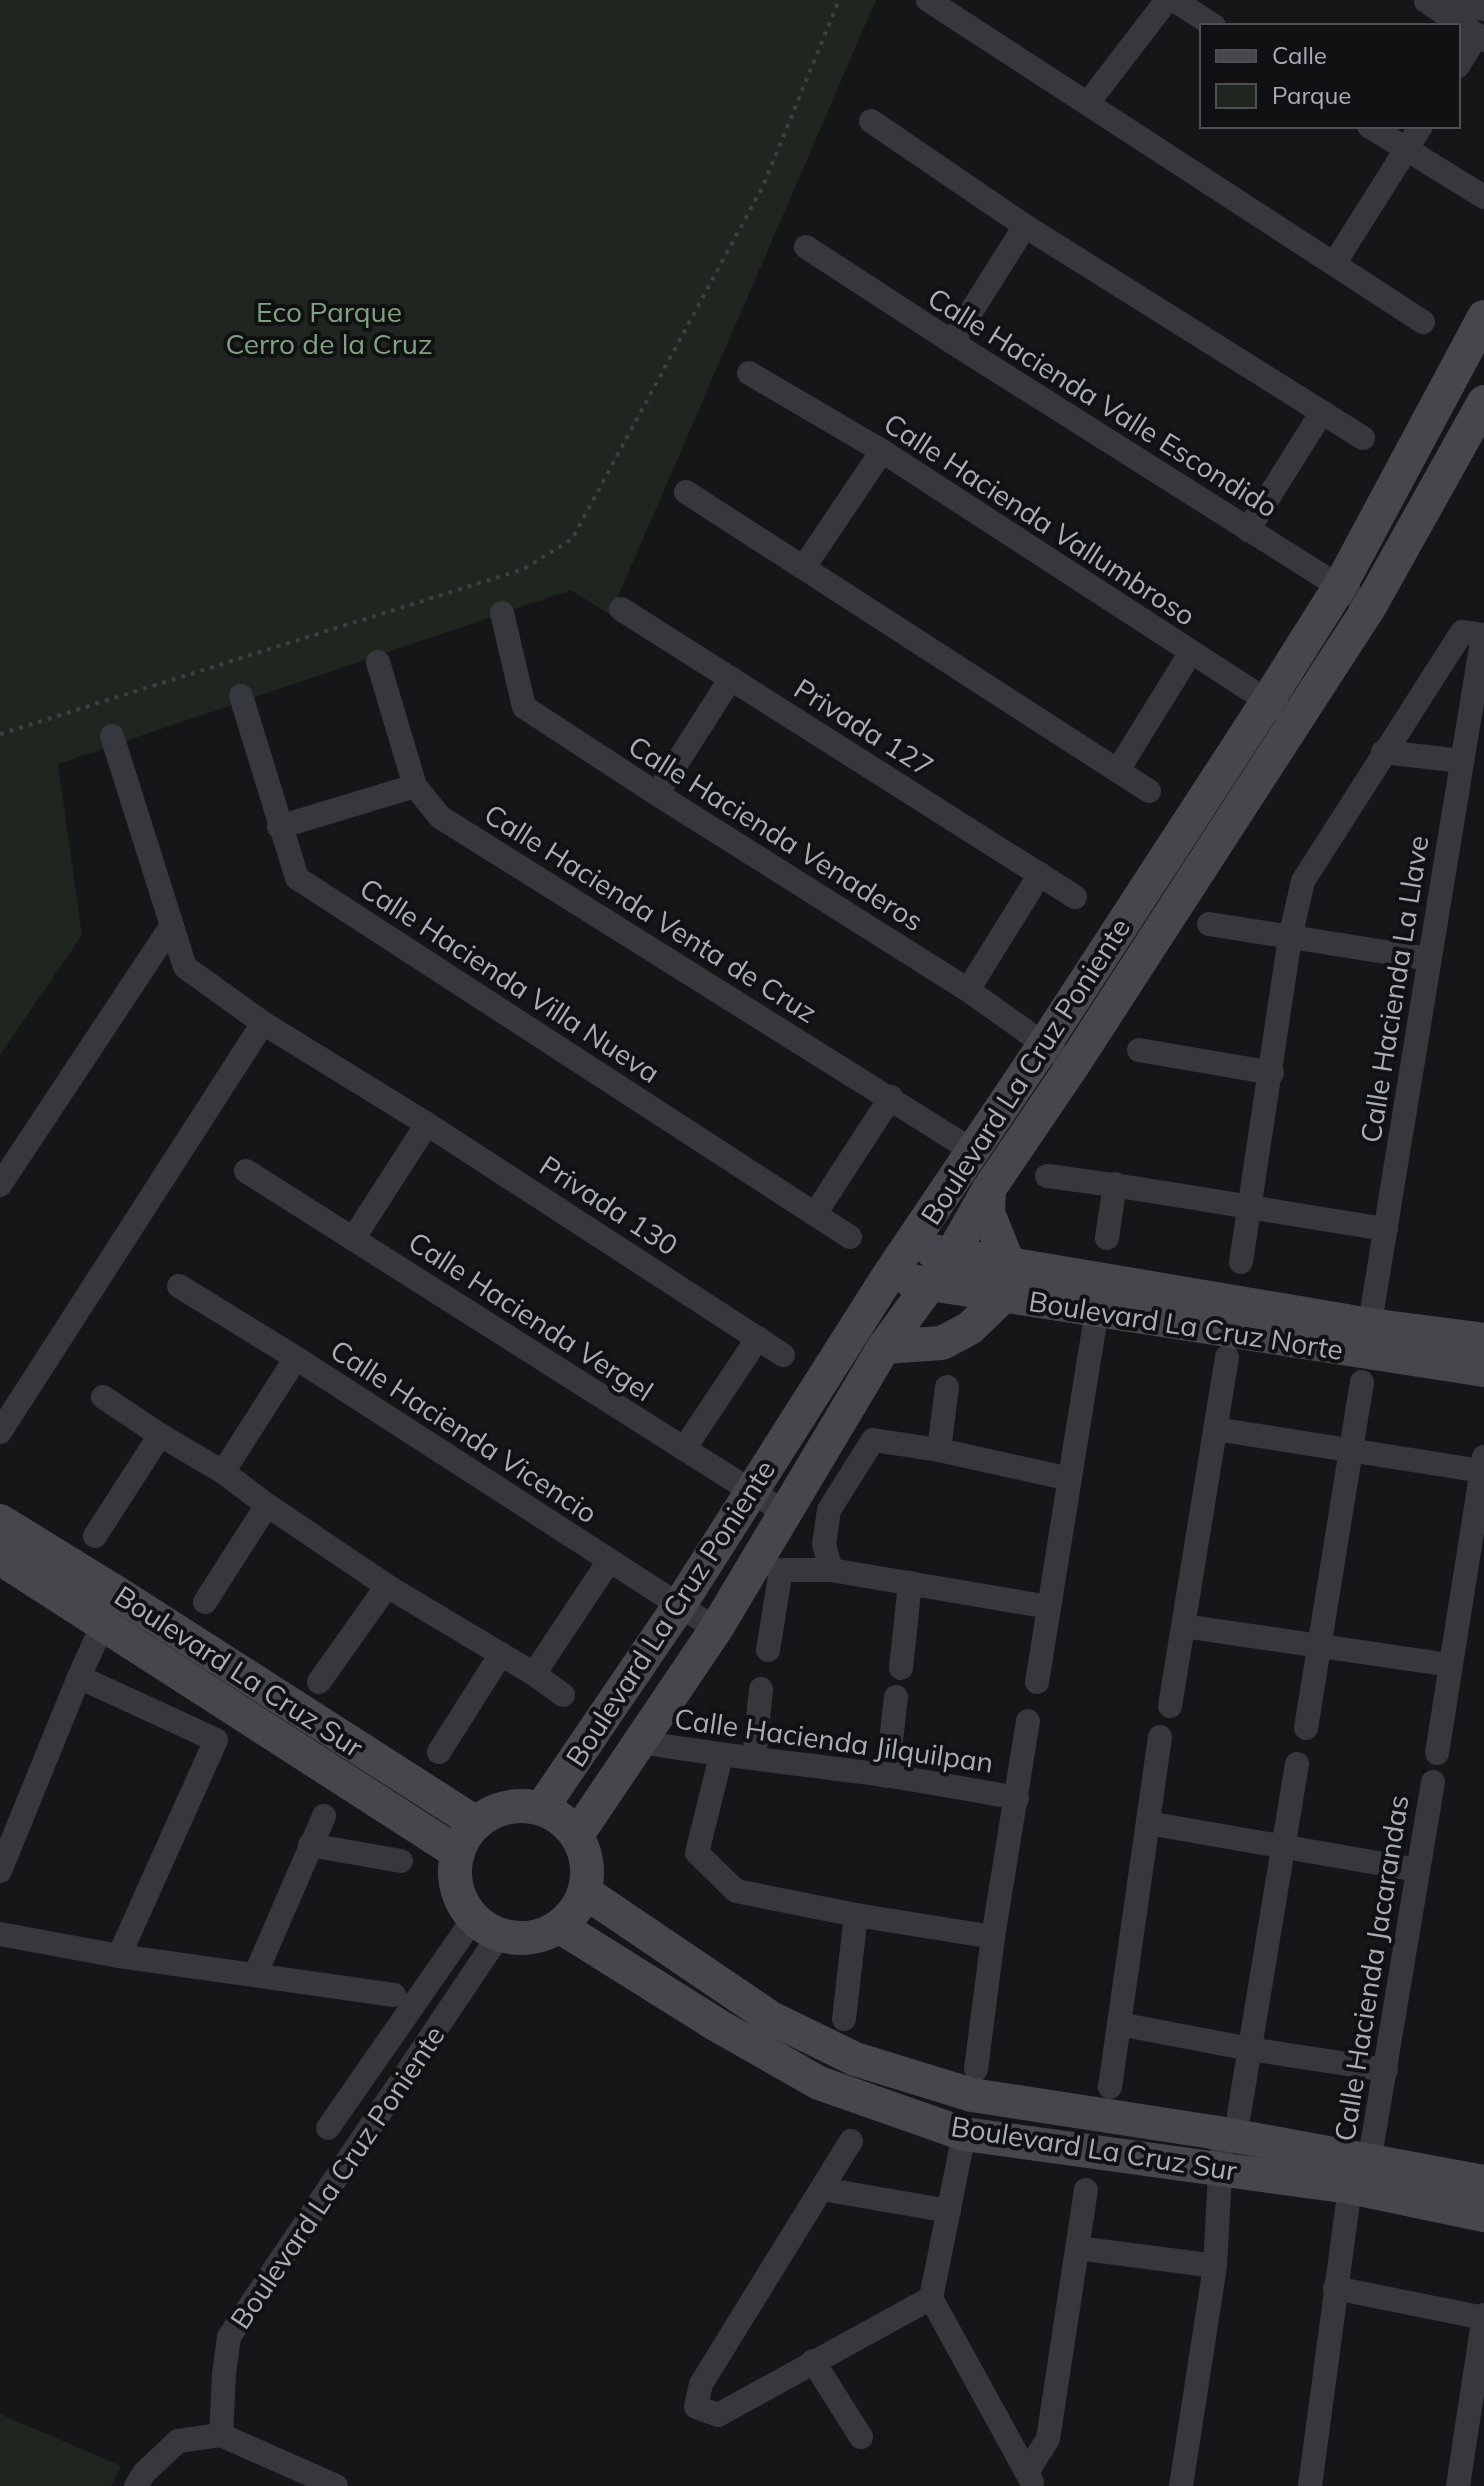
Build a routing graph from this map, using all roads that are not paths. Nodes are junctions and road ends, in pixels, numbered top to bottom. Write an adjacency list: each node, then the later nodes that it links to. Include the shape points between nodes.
1 (928, 0): 11 (street)
2 (1167, 0): 11 (street)
3 (1174, 0): 6 (street)
4 (1422, 1): 5 (street); 7 (street)
5 (1484, 9)
6 (1211, 24)
7 (1459, 24)
8 (1460, 25): 9 (street)
9 (1480, 37): 10 (street)
10 (1460, 63)
11 (1088, 103): 19 (street)
12 (871, 121): 17 (street)
13 (1372, 128): 15 (street)
14 (1420, 128): 15 (street)
15 (1406, 150): 16 (street); 19 (street)
16 (1484, 197)
17 (1025, 226): 22 (street); 24 (street)
18 (806, 247): 22 (street, Calle Hacienda Valle Escondido)
19 (1334, 264): 21 (street)
20 (1484, 317): 31 (street, Boulevard La Cruz Poniente)
21 (1423, 322)
22 (952, 342): 29 (street, Calle Hacienda Valle Escondido)
23 (749, 373): 27 (street, Calle Hacienda Vallumbroso)
24 (1322, 412): 26 (street); 29 (street)
25 (1480, 420): 32 (street, Boulevard La Cruz Poniente)
26 (1363, 438)
27 (882, 451): 30 (street); 36 (street, Calle Hacienda Vallumbroso)
28 (686, 492): 30 (street)
29 (1248, 530): 31 (street, Calle Hacienda Valle Escondido)
30 (804, 567): 45 (street)
31 (1340, 586): 32 (street, Calle Hacienda Valle Escondido); 40 (street, Boulevard La Cruz Poniente)
32 (1370, 606): 41 (street, Boulevard La Cruz Poniente)
33 (621, 609): 38 (street, Privada 127)
34 (502, 613): 48 (street, Calle Hacienda Venaderos, via 524,707)
35 (1483, 635): 43 (street, via 1462,632); 44 (street, Calle Hacienda La Llave)
36 (1191, 652): 40 (street, Calle Hacienda Vallumbroso); 45 (street)
37 (378, 662): 46 (street, Calle Hacienda Venta de Cruz)
38 (731, 678): 48 (street); 50 (street, Privada 127)
39 (241, 696): 49 (street, Calle Hacienda Villa Nueva)
40 (1267, 702): 41 (street, Calle Hacienda Vallumbroso); 58 (street, Boulevard La Cruz Poniente)
41 (1297, 718): 60 (street, Boulevard La Cruz Poniente)
42 (112, 736): 53 (street)
43 (1383, 752): 44 (street); 54 (street, via 1303,881)
44 (1462, 761): 55 (street, Calle Hacienda La Llave)
45 (1118, 770): 47 (street)
46 (415, 786): 49 (street); 62 (street, Calle Hacienda Venta de Cruz, via 440,817)
47 (1149, 791)
48 (657, 794): 56 (street, Calle Hacienda Venaderos)
49 (279, 827): 71 (street, Calle Hacienda Villa Nueva, via 297,878)
50 (1040, 874): 51 (street, Privada 127); 56 (street)
51 (1075, 897)
52 (1209, 924): 54 (street)
53 (172, 925): 57 (street, via 185,967); 68 (street)
54 (1290, 938): 55 (street); 61 (street)
55 (1429, 959): 72 (street, Calle Hacienda La Llave)
56 (968, 990): 58 (street, Calle Hacienda Venaderos)
57 (263, 1023): 63 (street); 94 (street)
58 (1044, 1045): 60 (street, Calle Hacienda Venaderos); 64 (street, Boulevard La Cruz Poniente)
59 (1139, 1050): 61 (street)
60 (1073, 1065): 69 (street, Boulevard La Cruz Poniente)
61 (1272, 1073): 70 (street)
62 (891, 1097): 64 (street, Calle Hacienda Venta de Cruz); 71 (street)
63 (427, 1124): 75 (street); 84 (street, Privada 130)
64 (973, 1151): 76 (street, Boulevard La Cruz Poniente)
65 (246, 1171): 75 (street, Calle Hacienda Vergel)
66 (1047, 1176): 67 (street)
67 (1115, 1184): 70 (street); 74 (street)
68 (0, 1185)
69 (989, 1189): 77 (street, Boulevard La Cruz Poniente); 80 (street, via 988,1213)
70 (1249, 1209): 72 (street); 78 (street)
71 (815, 1214): 73 (street, Calle Hacienda Villa Nueva)
72 (1386, 1229): 87 (street, Calle Hacienda La Llave)
73 (850, 1237)
74 (1107, 1238)
75 (353, 1239): 97 (street, Calle Hacienda Vergel)
76 (907, 1249): 77 (street, Boulevard La Cruz Norte); 79 (street, Boulevard La Cruz Poniente)
77 (952, 1254): 80 (street, Boulevard La Cruz Norte); 81 (street, Boulevard La Cruz Poniente)
78 (1241, 1262)
79 (887, 1278): 81 (street, Boulevard La Cruz Norte); 103 (street, Boulevard La Cruz Poniente)
80 (1006, 1281): 81 (street, Boulevard La Cruz Norte); 83 (street, Boulevard La Cruz Norte); 86 (street, via 970,1328 942,1343); 87 (street, Boulevard La Cruz Norte)
81 (931, 1284): 86 (street, Boulevard La Cruz Poniente)
82 (179, 1286): 90 (street, Calle Hacienda Vicencio)
83 (1097, 1310): 87 (street, Boulevard La Cruz Norte); 102 (street)
84 (758, 1338): 88 (street, Privada 130); 97 (street)
85 (1484, 1340): 87 (street, Boulevard La Cruz Norte)
86 (884, 1347): 105 (street, Boulevard La Cruz Poniente)
87 (1366, 1353): 91 (street, Boulevard La Cruz Norte); 99 (street, Calle Hacienda La Llave)
88 (783, 1355)
89 (1227, 1357): 95 (street)
90 (296, 1358): 101 (street); 109 (street, Calle Hacienda Vicencio)
91 (1484, 1370)
92 (947, 1387): 98 (street)
93 (103, 1397): 96 (street)
94 (1, 1427)
95 (1215, 1429): 99 (street); 118 (street)
96 (160, 1435): 101 (street); 107 (street)
97 (684, 1449): 103 (street, Calle Hacienda Vergel)
98 (939, 1450): 102 (street); 110 (street, via 873,1440 829,1510 824,1544)
99 (1351, 1452): 100 (street); 120 (street, Calle Hacienda La Llave)
100 (1483, 1464): 123 (street)
101 (223, 1472): 104 (street)
102 (1070, 1479): 116 (street)
103 (751, 1490): 105 (street, Calle Hacienda Vergel); 115 (street, Boulevard La Cruz Poniente)
104 (267, 1505): 112 (street); 114 (street)
105 (784, 1512): 119 (street, Boulevard La Cruz Poniente)
106 (0, 1521): 113 (street, Boulevard La Cruz Sur)
107 (95, 1536)
108 (0, 1558): 117 (street, Boulevard La Cruz Sur)
109 (609, 1561): 115 (street, Calle Hacienda Vicencio); 125 (street)
110 (831, 1570): 111 (street); 121 (street, via 781,1570)
111 (910, 1583): 116 (street); 124 (street)
112 (387, 1586): 122 (street); 127 (street)
113 (117, 1593): 117 (street); 147 (street, Boulevard La Cruz Sur)
114 (205, 1602)
115 (679, 1606): 119 (street, Calle Hacienda Vicencio); 145 (street, Boulevard La Cruz Poniente)
116 (1049, 1607): 128 (street)
117 (103, 1625): 126 (street); 152 (street, Boulevard La Cruz Sur)
118 (1183, 1626): 120 (street); 132 (street)
119 (716, 1629): 136 (street, Boulevard La Cruz Poniente)
120 (1318, 1647): 123 (street); 134 (street, Calle Hacienda La Llave)
121 (768, 1650)
122 (501, 1654): 125 (street); 137 (street)
123 (1450, 1665): 138 (street)
124 (901, 1668)
125 (534, 1674): 130 (street)
126 (79, 1677): 155 (street); 162 (street, via 216,1740)
127 (319, 1682)
128 (1037, 1682)
129 (761, 1689): 140 (street)
130 (563, 1695)
131 (896, 1697): 142 (street)
132 (1170, 1706)
133 (1028, 1721): 144 (street)
134 (1306, 1728)
135 (1160, 1737): 148 (street)
136 (641, 1742): 139 (street, Calle Hacienda Jilquilpan); 149 (street, Boulevard La Cruz Poniente)
137 (439, 1752)
138 (1437, 1753)
139 (721, 1756): 140 (street, Calle Hacienda Jilquilpan); 157 (street, via 697,1853 736,1891)
140 (754, 1758): 142 (street, Calle Hacienda Jilquilpan)
141 (1297, 1764): 151 (street)
142 (887, 1776): 144 (street, Calle Hacienda Jilquilpan)
143 (1433, 1782): 154 (street, Calle Hacienda Jacarandas)
144 (1017, 1798): 161 (street)
145 (541, 1809): 147 (street, via 500,1809); 149 (street)
146 (324, 1816): 150 (street)
147 (476, 1823): 152 (street)
148 (1148, 1823): 151 (street); 166 (street)
149 (577, 1835): 156 (street, via 587,1863)
150 (310, 1845): 153 (street); 163 (street)
151 (1283, 1846): 154 (street); 167 (street)
152 (458, 1853): 158 (street, via 458,1892)
153 (401, 1861)
154 (1418, 1870): 169 (street, Calle Hacienda Jacarandas)
155 (0, 1871)
156 (585, 1892): 159 (street); 171 (street, Boulevard La Cruz Sur, via 771,2018 855,2059 972,2095)
157 (856, 1915): 161 (street); 165 (street)
158 (487, 1926): 159 (street, via 531,1937); 172 (street, Boulevard La Cruz Poniente); 188 (street, Boulevard La Cruz Poniente, via 229,2337)
159 (559, 1926): 173 (street, Boulevard La Cruz Sur, via 819,2083)
160 (0, 1934): 162 (street)
161 (993, 1937): 168 (street)
162 (119, 1956): 163 (street)
163 (256, 1973): 164 (street)
164 (394, 1995)
165 (844, 2019)
166 (1119, 2024): 167 (street); 170 (street)
167 (1250, 2049): 169 (street); 171 (street)
168 (976, 2069)
169 (1386, 2070): 176 (street, Calle Hacienda Jacarandas)
170 (1110, 2087)
171 (1232, 2124): 175 (street); 176 (street, Boulevard La Cruz Sur)
172 (328, 2128)
173 (964, 2134): 175 (street, Boulevard La Cruz Sur); 180 (street)
174 (851, 2141): 178 (street)
175 (1219, 2168): 176 (street, Boulevard La Cruz Sur); 183 (street)
176 (1360, 2175): 177 (street, Boulevard La Cruz Sur); 181 (street, Boulevard La Cruz Sur); 184 (street, Calle Hacienda Jacarandas)
177 (1484, 2182)
178 (822, 2189): 180 (street); 187 (street, via 701,2384 696,2407 718,2415)
179 (1086, 2190): 182 (street)
180 (949, 2211): 185 (street)
181 (1484, 2215)
182 (1078, 2248): 183 (street); 190 (street, via 1048,2439)
183 (1215, 2266): 193 (street)
184 (1335, 2288): 186 (street); 194 (street, Calle Hacienda Jacarandas)
185 (931, 2298): 187 (street); 190 (street)
186 (1484, 2316): 195 (street)
187 (813, 2361): 189 (street)
188 (221, 2435): 191 (street, via 178,2441); 192 (street)
189 (861, 2437)
190 (1031, 2479)
191 (136, 2486)
192 (336, 2486)
193 (1181, 2486)
194 (1310, 2486)
195 (1458, 2486)

